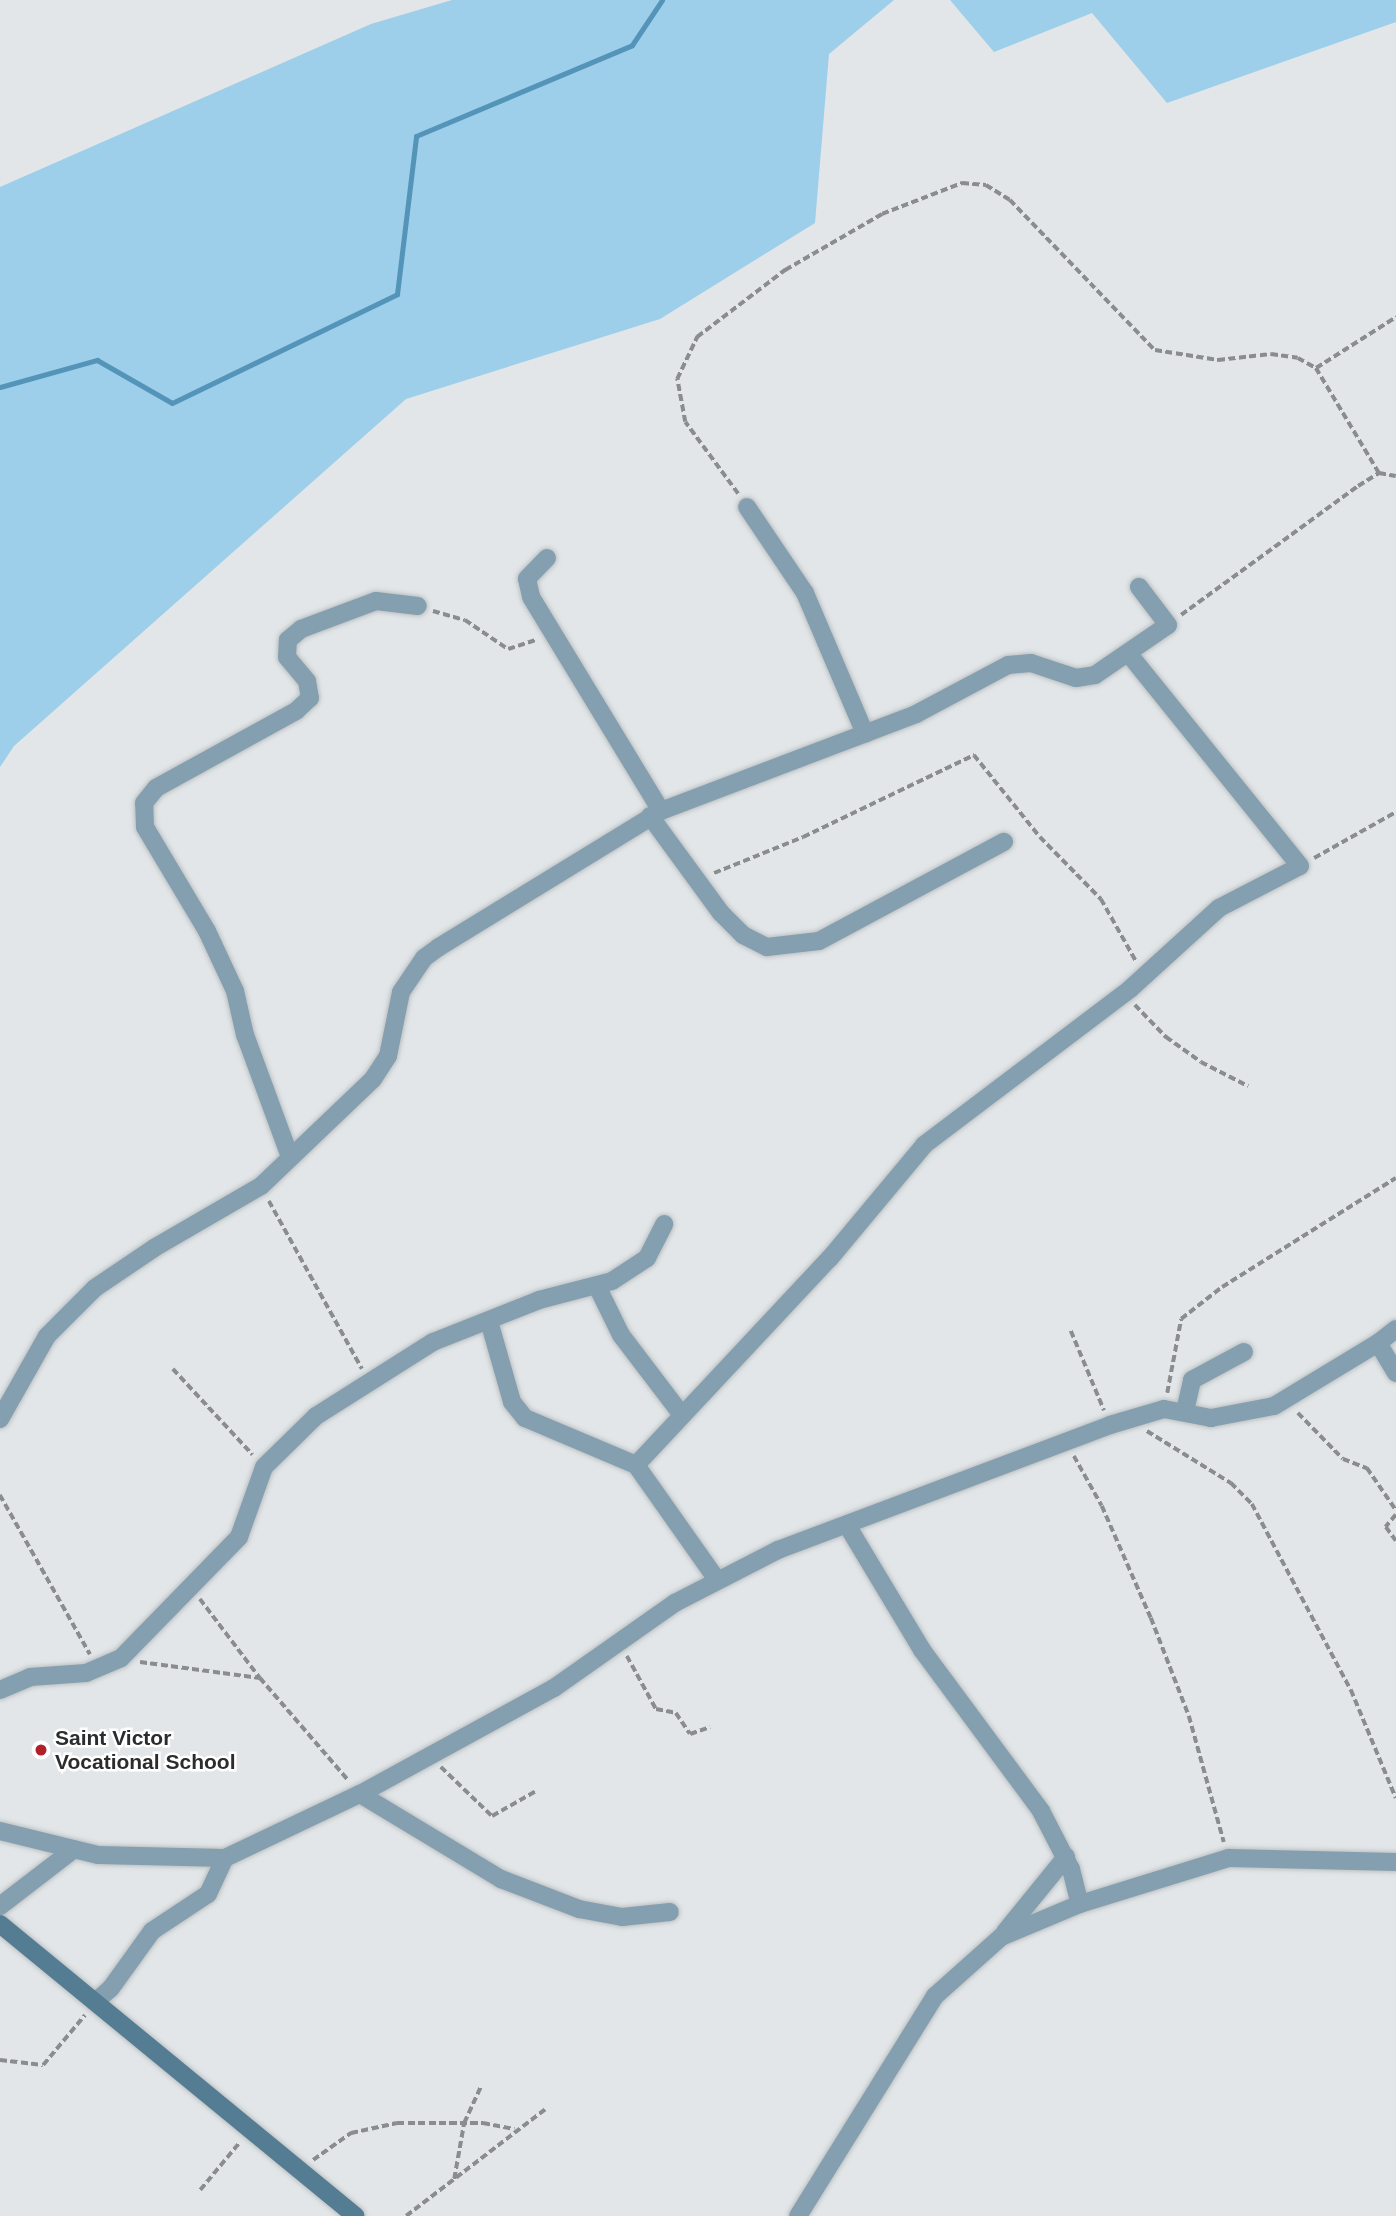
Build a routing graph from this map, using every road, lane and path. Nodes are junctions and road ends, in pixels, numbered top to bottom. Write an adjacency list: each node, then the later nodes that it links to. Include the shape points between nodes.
1 (1396, 317): 2 (path)
2 (1316, 369): 3 (path); 5 (path, via 1298,358 1271,354 1218,360 1155,350 1010,200 986,185 962,183 882,214 797,263 696,337 677,379 685,422)
3 (1379, 472): 4 (path); 9 (path)
4 (1396, 477)
5 (747, 507): 12 (street, via 805,593)
6 (547, 558): 10 (street, via 527,579 527,587)
7 (1139, 587): 9 (street)
8 (418, 606): 10 (path, via 465,620 508,649); 21 (street, via 376,601 301,629 288,640 287,657 307,681 310,698 296,711 156,788 144,803 145,827 232,981 245,1035)
9 (1168, 625): 11 (street)
10 (552, 632): 14 (street)
11 (1129, 654): 12 (street, via 1086,679 1031,663 1008,664 916,714); 16 (street)
12 (865, 734): 14 (street)
13 (1396, 812): 16 (path)
14 (655, 814): 17 (street); 21 (street, via 425,958 401,992 388,1056 373,1079)
15 (1004, 842): 17 (street, via 819,942 797,947 767,947 743,935)
16 (1300, 866): 18 (street, via 1219,908)
17 (695, 881): 18 (path, via 803,837 974,755 1040,837 1101,899)
18 (1144, 975): 19 (street)
19 (1123, 994): 20 (path, via 1166,1037 1216,1072); 37 (street, via 924,1145 830,1258)
20 (1248, 1086)
21 (290, 1157): 23 (street)
22 (1396, 1178): 35 (path, via 1222,1287 1181,1319)
23 (261, 1186): 33 (path); 38 (street, via 95,1288 47,1336)
24 (664, 1224): 25 (street, via 647,1258)
25 (598, 1287): 26 (street, via 539,1300); 37 (street, via 621,1335)
26 (489, 1321): 33 (street, via 433,1342); 41 (street, via 512,1402 525,1418)
27 (1396, 1329): 29 (street)
28 (1071, 1331): 39 (path)
29 (1378, 1343): 32 (street); 34 (street)
30 (1244, 1352): 36 (street, via 1192,1380)
31 (173, 1368): 42 (path)
32 (1396, 1373)
33 (368, 1380): 42 (street, via 316,1416)
34 (1287, 1401): 36 (street, via 1219,1417); 44 (path, via 1343,1459 1367,1468)
35 (1164, 1409): 36 (street); 39 (street)
36 (1185, 1411)
37 (681, 1415): 41 (street)
38 (0, 1419)
39 (1118, 1423): 40 (street); 58 (path, via 1231,1483 1252,1504 1351,1690)
40 (1066, 1442): 45 (street); 62 (path, via 1102,1506 1151,1618 1189,1716)
41 (636, 1465): 47 (street)
42 (264, 1467): 48 (street, via 239,1537)
43 (0, 1494): 51 (path)
44 (1396, 1513): 46 (path, via 1387,1527)
45 (847, 1525): 47 (street, via 778,1550); 61 (street, via 922,1650 1041,1811)
46 (1396, 1541)
47 (717, 1580): 49 (street)
48 (192, 1589): 50 (street); 52 (path)
49 (619, 1642): 54 (path, via 656,1709 676,1713 690,1734); 55 (street, via 554,1688)
50 (121, 1658): 51 (street); 52 (path, via 182,1671)
51 (98, 1669): 53 (street, via 30,1677)
52 (260, 1678): 57 (path)
53 (0, 1690)
54 (710, 1727)
55 (429, 1756): 56 (path, via 492,1816); 57 (street)
56 (536, 1791)
57 (360, 1794): 63 (street); 67 (street, via 501,1879 579,1909 622,1917)
58 (1396, 1798)
59 (0, 1830): 60 (street)
60 (74, 1849): 63 (street, via 174,1860); 66 (street)
61 (1066, 1857): 65 (street); 69 (street)
62 (1228, 1857): 64 (street); 65 (street)
63 (225, 1858): 70 (street, via 208,1894 152,1931)
64 (1396, 1863)
65 (1080, 1903): 69 (street)
66 (0, 1906)
67 (670, 1912)
68 (0, 1924): 70 (main road)
69 (1000, 1937): 82 (street, via 935,1996)
70 (95, 2003): 71 (path, via 43,2065); 76 (main road)
71 (0, 2060)
72 (481, 2086): 74 (path)
73 (547, 2108): 75 (path)
74 (464, 2123): 75 (path); 77 (path, via 397,2123 351,2133); 78 (path)
75 (514, 2129): 78 (path)
76 (249, 2131): 77 (main road); 79 (path)
77 (301, 2170): 80 (main road)
78 (453, 2181): 81 (path)
79 (200, 2190)
80 (356, 2216)
81 (406, 2216)
82 (798, 2216)

